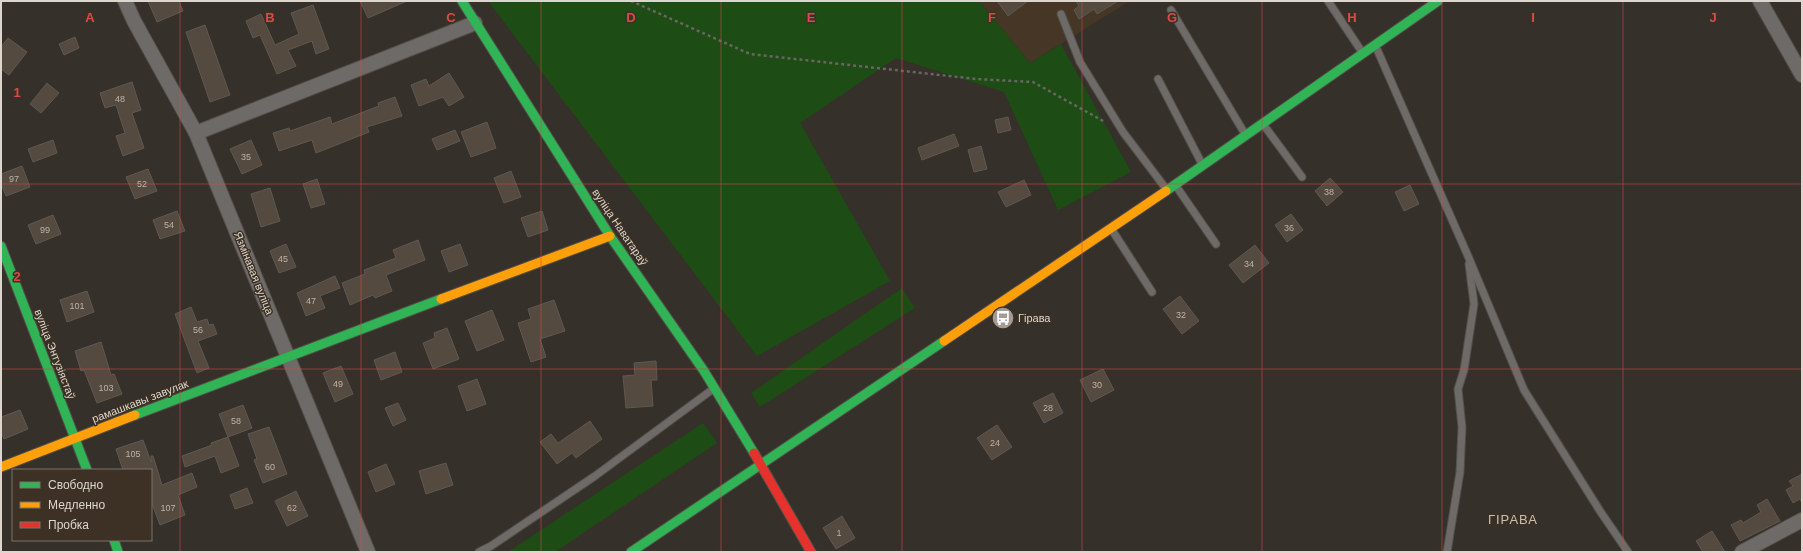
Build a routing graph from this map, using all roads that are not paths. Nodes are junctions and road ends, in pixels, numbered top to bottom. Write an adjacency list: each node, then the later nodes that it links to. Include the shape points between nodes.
1 (126, 1): 14 (street, Язмінавая вуліца, via 134,21)
2 (462, 1): 8 (street, вуліца Наватараў)
3 (1328, 1): 10 (lane)
4 (1438, 1): 9 (street)
5 (1760, 1): 11 (street)
6 (1171, 10): 15 (lane)
7 (1061, 14): 18 (lane, via 1080,62 1123,132)
8 (475, 23): 14 (street); 20 (street, вуліца Наватараў)
9 (1375, 46): 10 (street); 23 (lane)
10 (1363, 54): 13 (street)
11 (1802, 75)
12 (1158, 80): 16 (lane)
13 (1263, 124): 15 (street); 17 (lane)
14 (196, 133): 25 (street, Язмінавая вуліца)
15 (1246, 136): 16 (street)
16 (1203, 166): 18 (street)
17 (1302, 177)
18 (1171, 187): 19 (street); 21 (lane)
19 (1111, 228): 24 (lane); 28 (street)
20 (610, 236): 25 (street, рамашкавы завулак); 26 (street, вуліца Наватараў)
21 (1216, 244)
22 (1, 246): 27 (street, вуліца Энтузіястаў)
23 (1468, 256): 38 (lane, via 1474,304 1464,370 1458,389 1462,426 1460,472); 39 (lane, via 1524,390)
24 (1152, 292)
25 (288, 356): 27 (street, рамашкавы завулак); 34 (street, Язмінавая вуліца)
26 (715, 388): 28 (street, вуліца Наватараў); 35 (lane, via 595,476)
27 (75, 439): 29 (street, рамашкавы завулак); 30 (street, вуліца Энтузіястаў)
28 (761, 464): 36 (street); 37 (street, вуліца Наватараў)
29 (1, 467)
30 (87, 469)
31 (1802, 520): 40 (street)
32 (114, 541): 33 (street)
33 (118, 552)
34 (368, 552)
35 (479, 552)
36 (632, 552)
37 (811, 552)
38 (1447, 552)
39 (1628, 552)
40 (1742, 552)

